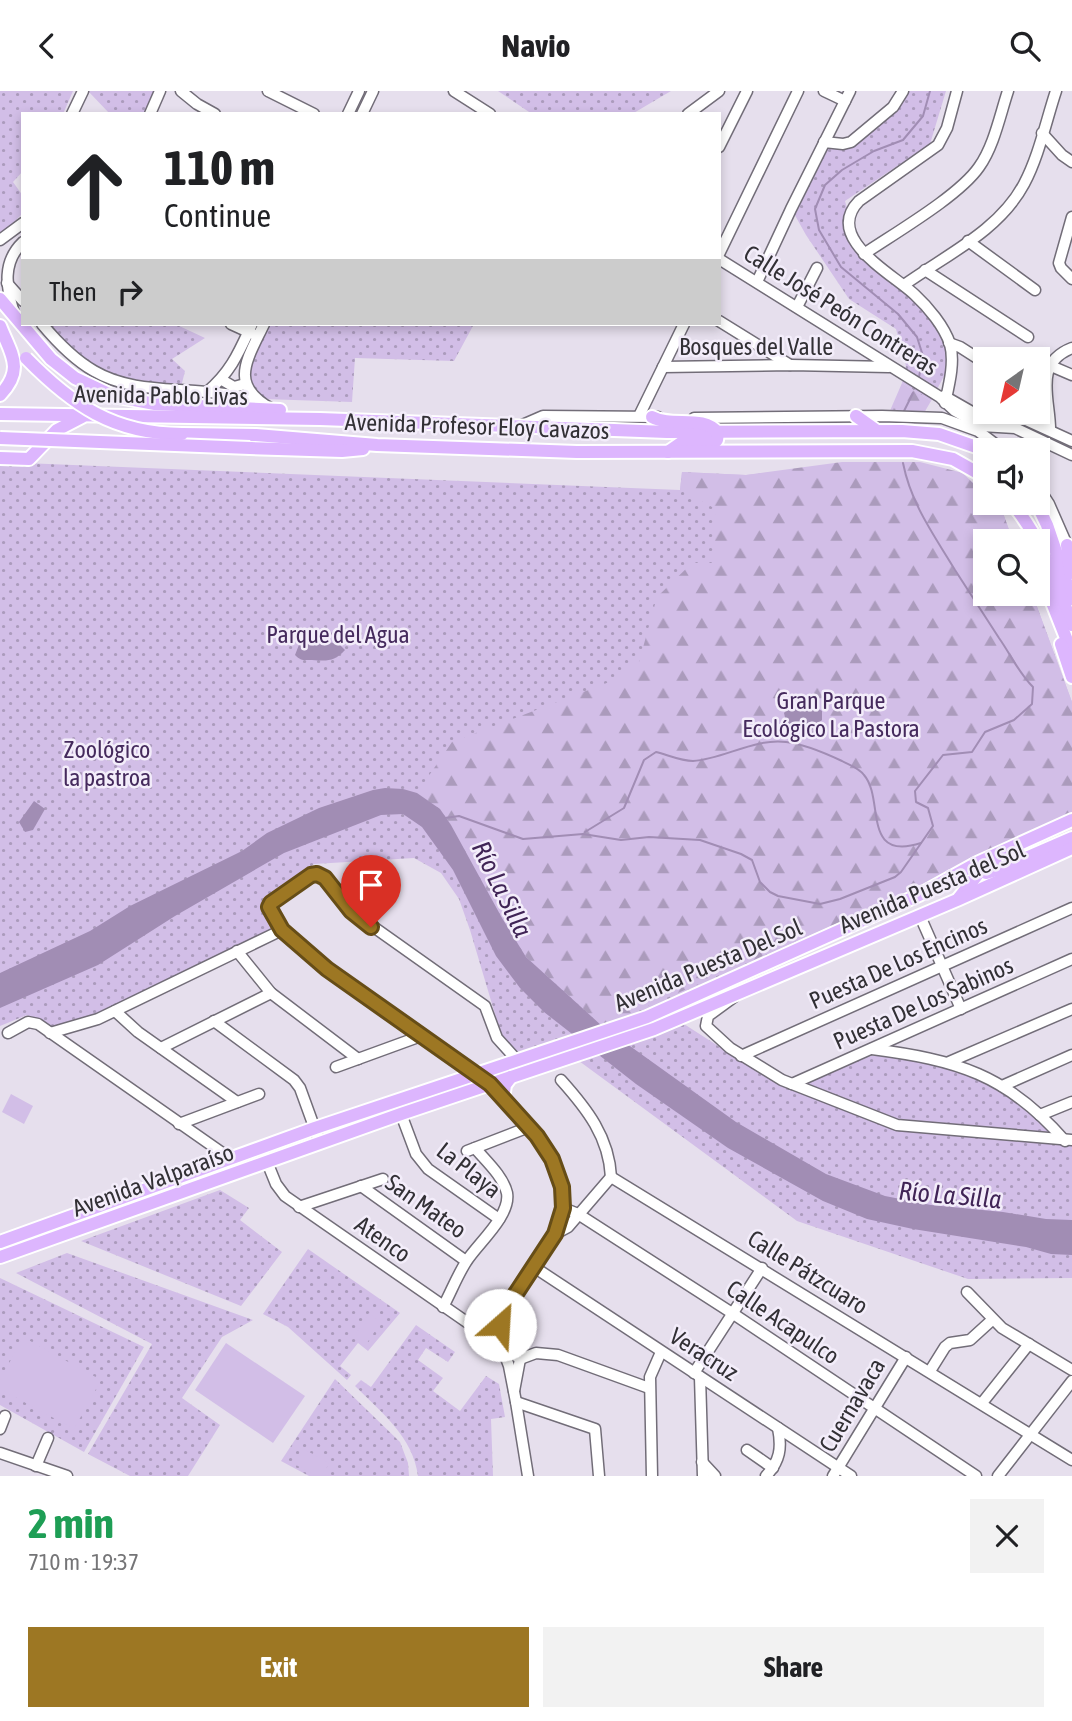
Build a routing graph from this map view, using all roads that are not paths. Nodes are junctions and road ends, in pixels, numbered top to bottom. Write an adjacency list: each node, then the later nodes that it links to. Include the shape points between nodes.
1 (83, 91): 17 (street)
2 (160, 91): 18 (street)
3 (181, 91): 19 (street)
4 (268, 91): 20 (street)
5 (359, 91): 21 (street)
6 (373, 91): 22 (street)
7 (454, 91): 23 (street)
8 (719, 91): 24 (street)
9 (747, 91): 27 (street)
10 (798, 91): 34 (street)
11 (824, 91): 16 (street)
12 (903, 91): 26 (street, via 892,107 851,142)
13 (957, 91): 35 (street, via 938,145 850,212 849,226)
14 (1008, 91): 35 (street, via 985,158 971,177)
15 (1056, 91): 25 (street)
16 (848, 96): 26 (street)
17 (73, 112)
18 (151, 112)
19 (211, 112)
20 (310, 112)
21 (349, 112)
22 (363, 112)
23 (487, 112)
24 (691, 112)
25 (1042, 133): 28 (street); 32 (street, via 1031,171 1013,202)
26 (824, 142): 43 (street)
27 (721, 143)
28 (1072, 162)
29 (1072, 217): 42 (street, via 1059,264)
30 (21, 224): 31 (street)
31 (0, 240)
32 (968, 241): 40 (street); 45 (street)
33 (21, 244): 37 (street)
34 (721, 250)
35 (864, 254): 44 (street)
36 (0, 256): 37 (street)
37 (11, 256): 41 (street)
38 (721, 260): 43 (street, Calle José Peón Contreras)
39 (817, 268): 48 (street)
40 (925, 270): 44 (street); 57 (street)
41 (4, 278): 47 (street); 49 (street)
42 (1072, 279)
43 (757, 282): 48 (street, Calle José Peón Contreras)
44 (904, 285): 58 (street, via 927,307)
45 (1035, 290)
46 (0, 299): 49 (main road, Avenida Profesor Eloy Cavazos)
47 (21, 299)
48 (797, 307): 64 (street, Calle José Peón Contreras)
49 (15, 317): 51 (main road, Avenida Profesor Eloy Cavazos)
50 (721, 322): 61 (street)
51 (21, 324)
52 (0, 326): 69 (main road, via 14,366); 93 (main road, Avenida Profesor Eloy Cavazos, bridge, via 62,393 90,412 138,430)
53 (23, 326): 72 (main road, Avenida Profesor Eloy Cavazos, via 62,369 113,397 155,404)
54 (44, 326): 68 (street, via 76,360 108,378 140,387)
55 (683, 326): 63 (street)
56 (253, 331): 66 (street); 67 (street)
57 (1028, 337)
58 (950, 343): 60 (street); 71 (street, via 951,367)
59 (1072, 348): 62 (street)
60 (973, 355)
61 (791, 365): 63 (street, Bosques del Valle); 64 (street, Bosques del Valle)
62 (1051, 366): 65 (street); 85 (street, via 1045,385)
63 (663, 367): 79 (street)
64 (890, 367): 71 (street, Calle José Peón Contreras)
65 (1072, 375)
66 (222, 380): 67 (street, via 234,387); 68 (street)
67 (245, 384): 70 (street)
68 (207, 392): 70 (street)
69 (0, 395)
70 (255, 399): 72 (street)
71 (944, 399): 75 (street, Calle José Peón Contreras); 78 (street, Calle José Peón Contreras)
72 (273, 409): 80 (main road, Avenida Profesor Eloy Cavazos, via 305,412)
73 (0, 414): 74 (main road, Avenida Pablo Livas)
74 (40, 414): 76 (main road, Avenida Pablo Livas); 98 (main road, via 47,429)
75 (973, 414)
76 (87, 415): 80 (main road, Avenida Pablo Livas); 98 (main road, via 57,430)
77 (856, 416): 78 (street); 79 (street); 86 (main road)
78 (954, 416): 84 (street, Calle José Peón Contreras, via 981,426); 90 (street)
79 (646, 417): 83 (street, via 542,416); 88 (main road, via 705,424)
80 (320, 419): 83 (main road, Avenida Profesor Eloy Cavazos)
81 (1025, 424): 87 (street)
82 (1037, 424): 85 (street, Calle José Peón Contreras)
83 (520, 426): 88 (main road, Avenida Profesor Eloy Cavazos)
84 (1003, 427): 87 (street, Calle José Peón Contreras); 91 (street)
85 (1050, 429): 92 (street, Calle José Peón Contreras)
86 (877, 431): 88 (main road, Avenida Profesor Eloy Cavazos); 94 (main road, Avenida Profesor Eloy Cavazos, via 940,435)
87 (1022, 431): 96 (street, Calle José Peón Contreras)
88 (718, 433): 95 (main road, via 714,443 681,443)
89 (0, 437): 93 (main road, bridge, via 342,451)
90 (988, 438)
91 (998, 438)
92 (1072, 441)
93 (377, 445): 95 (main road, Avenida Profesor Eloy Cavazos)
94 (973, 446)
95 (668, 452): 99 (main road, Avenida Profesor Eloy Cavazos, via 912,451 953,459)
96 (1072, 455)
97 (0, 458): 98 (main road)
98 (29, 459)
99 (973, 470)
100 (1050, 510): 103 (street)
101 (1020, 515): 109 (main road, via 1050,565)
102 (1042, 515): 107 (main road)
103 (1068, 545): 104 (street); 105 (main road)
104 (1072, 559)
105 (1072, 587)
106 (1050, 599): 108 (main road)
107 (1072, 599)
108 (1056, 615): 110 (main road); 111 (main road)
109 (1072, 625)
110 (1072, 653)
111 (1072, 677)
112 (1072, 820): 117 (main road)
113 (1072, 827): 116 (main road)
114 (1072, 838): 116 (main road, Avenida Puesta del Sol, via 998,871)
115 (1072, 848): 119 (main road, Avenida Puesta del Sol)
116 (978, 874): 117 (main road, Avenida Puesta del Sol); 119 (main road)
117 (951, 879): 118 (main road, Avenida Puesta Del Sol)
118 (919, 895): 120 (main road, Avenida Puesta Del Sol); 122 (main road, via 929,902)
119 (957, 900): 122 (main road, Avenida Puesta del Sol)
120 (889, 908): 123 (main road); 142 (main road, Avenida Puesta Del Sol)
121 (1072, 908): 127 (street, Puesta De Los Encinos)
122 (925, 914): 123 (main road, Avenida Puesta del Sol); 127 (street)
123 (895, 926): 129 (main road, Avenida Puesta del Sol)
124 (282, 930): 125 (street); 137 (street, via 327,969); 144 (street, via 271,903 311,875 325,878 351,911 485,1006 497,1038)
125 (237, 951): 128 (street); 132 (street)
126 (1072, 960): 130 (street, Puesta De Los Sabinos)
127 (942, 966): 130 (street); 141 (street, Puesta De Los Encinos)
128 (271, 993): 133 (street); 143 (street)
129 (738, 993): 134 (main road, Avenida Puesta del Sol); 141 (street, via 705,1023)
130 (961, 1009): 139 (street, Puesta De Los Sabinos)
131 (1072, 1009): 145 (street)
132 (116, 1011): 136 (street); 138 (street)
133 (214, 1021): 138 (street); 161 (street, via 294,1080)
134 (654, 1029): 142 (main road, Avenida Puesta Del Sol)
135 (8, 1033): 136 (street, via 32,1021)
136 (50, 1033): 159 (street)
137 (421, 1036): 143 (street); 147 (street)
138 (161, 1048): 155 (street)
139 (871, 1049): 145 (street); 151 (street, Puesta De Los Sabinos)
140 (1072, 1055): 152 (street)
141 (741, 1056): 151 (street)
142 (551, 1057): 144 (main road, Avenida Puesta Del Sol); 148 (main road, Avenida Puesta Del Sol)
143 (358, 1059): 146 (street)
144 (516, 1059): 147 (main road, Avenida Puesta Del Sol)
145 (949, 1062): 152 (street)
146 (336, 1067)
147 (475, 1073): 150 (street); 161 (main road, Avenida Valparaíso)
148 (512, 1077): 150 (main road, Avenida Puesta Del Sol); 154 (main road)
149 (561, 1080): 167 (street, via 606,1142)
150 (490, 1084): 154 (street); 157 (main road, Avenida Puesta Del Sol)
151 (792, 1084): 162 (street, via 901,1126)
152 (1002, 1087): 158 (street)
153 (259, 1094): 155 (street)
154 (503, 1099): 160 (street)
155 (237, 1102): 159 (street)
156 (1072, 1102): 158 (street)
157 (401, 1114): 163 (main road, Avenida Valparaíso); 173 (street, La Playa, via 421,1161)
158 (1040, 1115): 162 (street)
159 (179, 1124): 165 (street)
160 (529, 1127): 171 (street, via 552,1159 562,1187); 173 (street, via 471,1149 506,1188 507,1201)
161 (315, 1128): 163 (street); 164 (main road, Avenida Valparaíso)
162 (1068, 1140)
163 (320, 1143): 166 (main road, Avenida Valparaíso)
164 (261, 1149): 165 (main road, Avenida Valparaíso); 166 (street, Atenco)
165 (231, 1159): 175 (main road, Avenida Valparaíso)
166 (267, 1162): 170 (street, Atenco, via 276,1184); 176 (main road, Avenida Valparaíso)
167 (611, 1177): 172 (street); 179 (street, Calle Pátzcuaro)
168 (383, 1179): 169 (street)
169 (361, 1186): 170 (street); 177 (street, San Mateo)
170 (299, 1207): 181 (street, Atenco)
171 (563, 1208): 172 (street, Calle Acapulco); 174 (street)
172 (578, 1215): 174 (street); 182 (street, Calle Acapulco)
173 (499, 1219): 177 (street)
174 (555, 1234): 178 (street)
175 (0, 1242)
176 (0, 1257)
177 (466, 1261): 181 (street)
178 (534, 1267): 185 (street, via 503,1315); 186 (street, Veracruz)
179 (762, 1268): 182 (street); 187 (street, Calle Pátzcuaro)
180 (967, 1292): 183 (street)
181 (443, 1307): 185 (street, Atenco)
182 (732, 1313): 191 (street); 196 (street, Calle Acapulco)
183 (992, 1320): 184 (street); 190 (street, via 970,1341 945,1347)
184 (1029, 1344): 189 (street); 195 (street)
185 (502, 1347): 188 (street, Atenco); 194 (street)
186 (662, 1352): 191 (street, Veracruz); 193 (street)
187 (906, 1357): 190 (street, Calle Pátzcuaro); 196 (street, Cuernavaca)
188 (520, 1359): 193 (street, via 536,1353 558,1355); 194 (street)
189 (1072, 1370)
190 (930, 1371): 195 (street, Calle Pátzcuaro)
191 (697, 1375): 198 (street, Veracruz); 205 (street)
192 (1072, 1381): 200 (street)
193 (649, 1388): 212 (street)
194 (515, 1397): 210 (street); 211 (street, via 595,1429)
195 (982, 1403): 200 (street, Calle Pátzcuaro)
196 (874, 1409): 208 (street, Cuernavaca); 217 (street, Calle Acapulco)
197 (5, 1416): 199 (street)
198 (778, 1428): 207 (street, via 780,1449); 208 (street, Veracruz)
199 (0, 1429)
200 (1031, 1434): 204 (street, Calle Pátzcuaro); 218 (street)
201 (48, 1438): 206 (street)
202 (747, 1450): 207 (street)
203 (0, 1453): 206 (street)
204 (1072, 1460)
205 (702, 1462): 213 (street); 214 (street)
206 (36, 1466): 209 (street)
207 (773, 1468): 215 (street)
208 (836, 1472): 216 (street, Veracruz)
209 (67, 1476)
210 (528, 1476)
211 (599, 1476)
212 (652, 1476)
213 (702, 1476)
214 (715, 1476)
215 (766, 1476)
216 (850, 1476)
217 (976, 1476)
218 (998, 1476)

